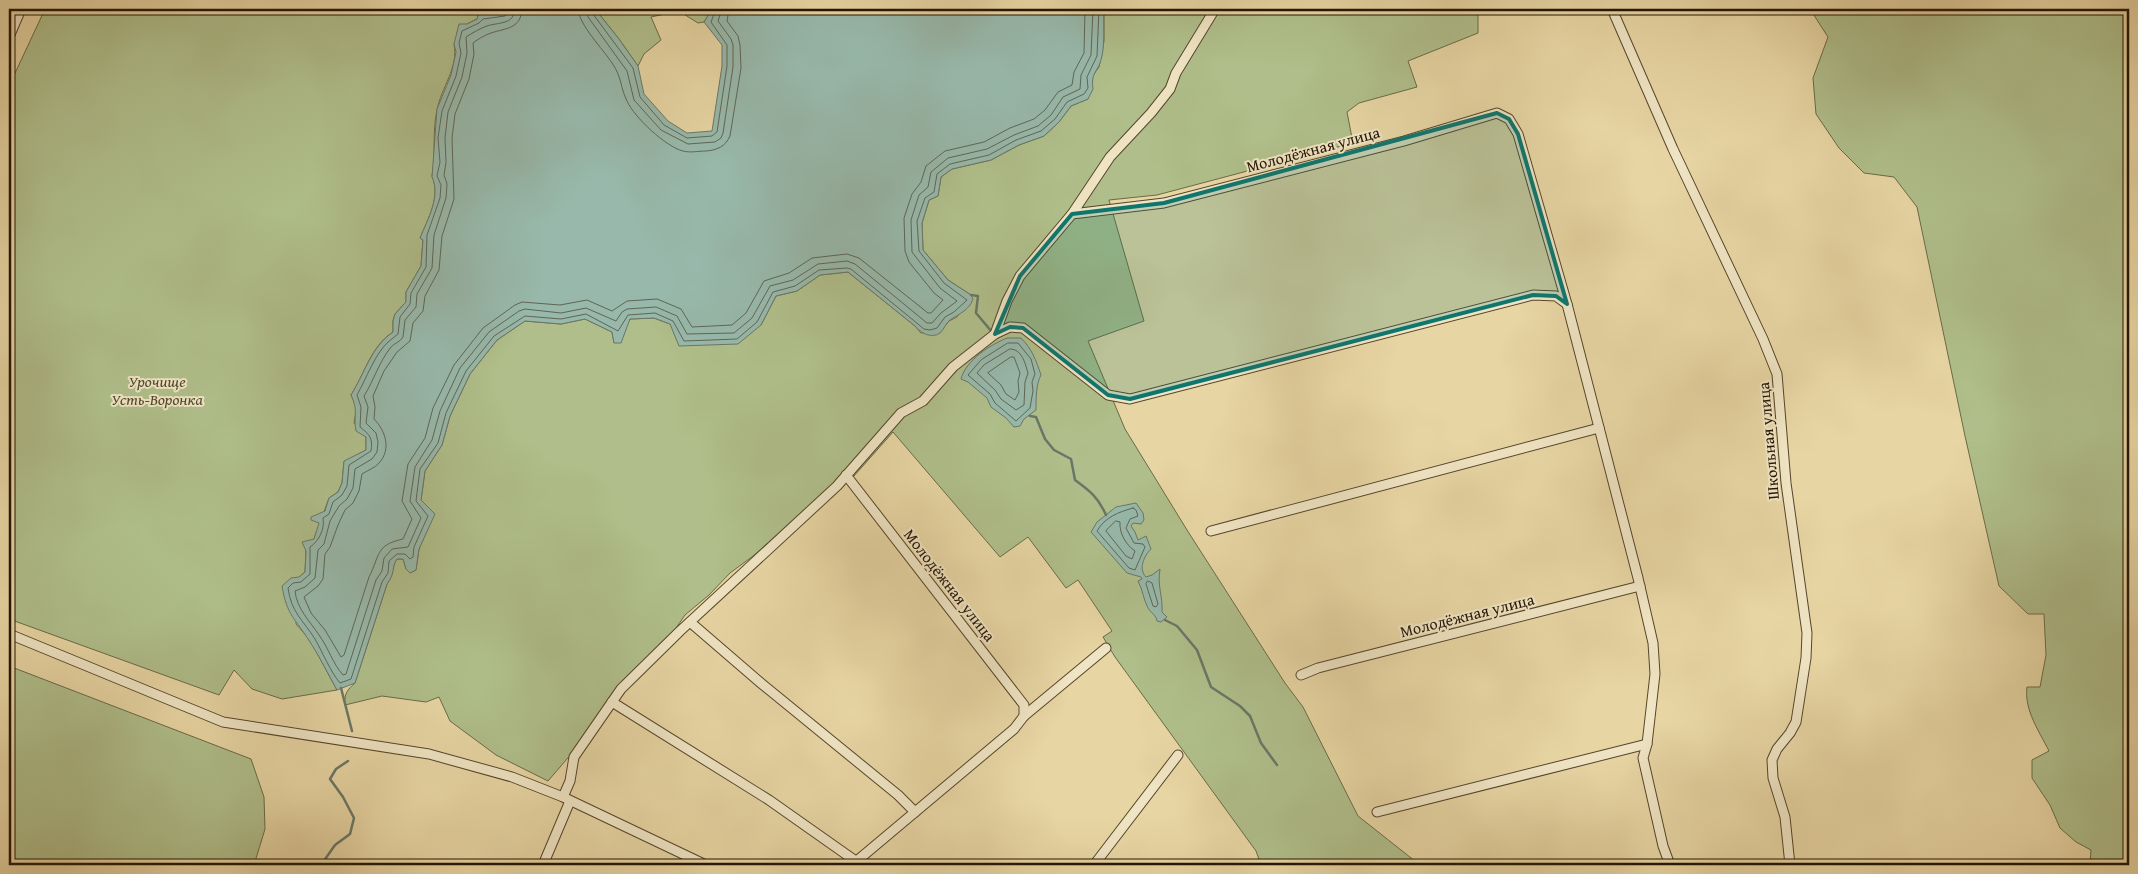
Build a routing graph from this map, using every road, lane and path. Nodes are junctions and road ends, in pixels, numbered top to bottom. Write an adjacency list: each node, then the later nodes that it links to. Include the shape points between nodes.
1 (21, 9): 4 (street)
2 (1215, 9): 5 (street, via 1176,73 1170,89 1110,157)
3 (1612, 9): 28 (street, Школьная улица, via 1777,374 1786,483 1807,632 1796,722 1772,760 1773,778 1785,816)
4 (9, 37)
5 (1072, 214): 6 (street, Молодёжная улица, via 1164,203 1404,141 1497,113 1509,119 1518,134); 7 (street, via 1020,276)
6 (1567, 304): 7 (street, via 1556,296 1533,296 1130,399 1108,395 1023,328 1010,327); 8 (street, Молодёжная улица)
7 (995, 334): 9 (street, via 953,367 922,401 901,412)
8 (1599, 428): 10 (street); 11 (street, Молодёжная улица)
9 (846, 475): 12 (street); 17 (street, Молодёжная улица, via 1024,705)
10 (1210, 531)
11 (1640, 586): 15 (street, Молодёжная улица, via 1318,668); 18 (street, Молодёжная улица, via 1653,643 1654,674)
12 (690, 622): 16 (street, via 621,689); 21 (street)
13 (9, 634): 20 (street, via 223,722 429,754 512,777)
14 (1106, 648): 17 (street)
15 (1301, 676)
16 (612, 702): 20 (street, via 574,757); 23 (street, via 769,800)
17 (1024, 716): 21 (street, via 1014,729)
18 (1647, 744): 22 (street); 27 (street, Молодёжная улица, via 1643,758)
19 (1178, 755): 26 (street)
20 (567, 799): 24 (street); 25 (street)
21 (915, 812): 23 (street)
22 (1377, 812)
23 (854, 863)
24 (543, 865)
25 (706, 865)
26 (1094, 865)
27 (1670, 865)
28 (1790, 865)

